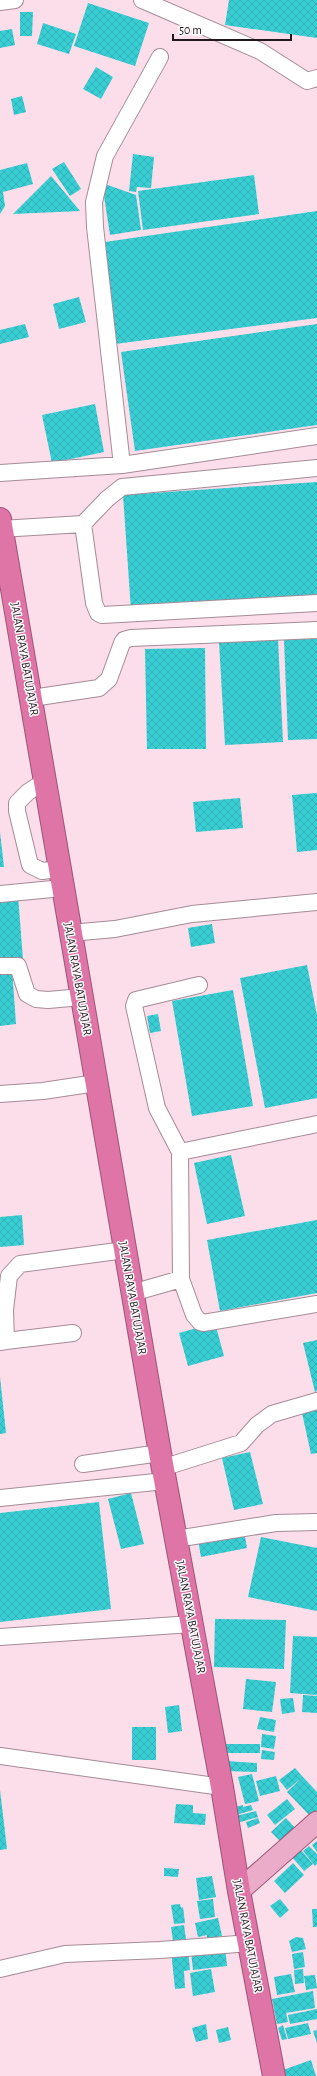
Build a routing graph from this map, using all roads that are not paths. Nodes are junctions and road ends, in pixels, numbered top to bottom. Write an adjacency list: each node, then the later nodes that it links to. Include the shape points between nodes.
1 (14, 0): 3 (street)
2 (142, 0): 5 (street, via 260,51 307,81)
3 (0, 2)
4 (160, 57): 7 (street, via 105,156 94,202)
5 (317, 78)
6 (317, 436): 7 (street)
7 (122, 465): 9 (street)
8 (317, 468): 10 (street, via 122,487 107,498)
9 (0, 473)
10 (83, 524): 11 (street); 13 (street, via 94,603 98,613 102,615)
11 (1, 525): 12 (highway, JALAN RAYA BATUJAJAR)
12 (5, 569): 15 (highway, JALAN RAYA BATUJAJAR)
13 (317, 603)
14 (317, 630): 15 (street, via 131,638 122,643 109,679 99,688)
15 (32, 698): 16 (highway, JALAN RAYA BATUJAJAR)
16 (45, 781): 17 (highway, JALAN RAYA BATUJAJAR); 17 (street, via 17,803 17,811 30,865)
17 (61, 878): 18 (street); 20 (highway, JALAN RAYA BATUJAJAR)
18 (0, 894)
19 (317, 902): 20 (street, via 192,914 115,929)
20 (70, 933): 23 (highway, JALAN RAYA BATUJAJAR)
21 (0, 966): 23 (street, via 18,966 27,994 36,999)
22 (199, 985): 27 (street, via 136,1000 134,1006 157,1108)
23 (82, 997): 24 (highway, JALAN RAYA BATUJAJAR)
24 (96, 1083): 25 (street); 28 (highway, JALAN RAYA BATUJAJAR)
25 (0, 1094)
26 (317, 1124): 27 (street)
27 (180, 1152): 29 (street)
28 (125, 1250): 30 (highway, JALAN RAYA BATUJAJAR); 33 (street, via 20,1264 9,1276)
29 (181, 1279): 30 (street); 31 (street, via 194,1315 203,1323)
30 (132, 1293): 36 (highway, JALAN RAYA BATUJAJAR)
31 (317, 1304)
32 (73, 1333): 33 (street)
33 (3, 1341)
34 (317, 1401): 36 (street, via 272,1414 257,1425 241,1443)
35 (84, 1464): 36 (street)
36 (162, 1467): 37 (street); 39 (highway, JALAN RAYA BATUJAJAR)
37 (0, 1498)
38 (317, 1522): 39 (street, via 276,1523)
39 (176, 1539): 40 (highway, JALAN RAYA BATUJAJAR)
40 (192, 1624): 41 (street); 43 (highway, JALAN RAYA BATUJAJAR)
41 (0, 1637)
42 (0, 1756): 43 (street)
43 (222, 1787): 45 (highway, JALAN RAYA BATUJAJAR)
44 (317, 1822): 45 (main road)
45 (238, 1891): 46 (highway, JALAN RAYA BATUJAJAR)
46 (250, 1943): 47 (street, via 65,1954); 48 (highway, JALAN RAYA BATUJAJAR)
47 (0, 1969)
48 (274, 2076)

